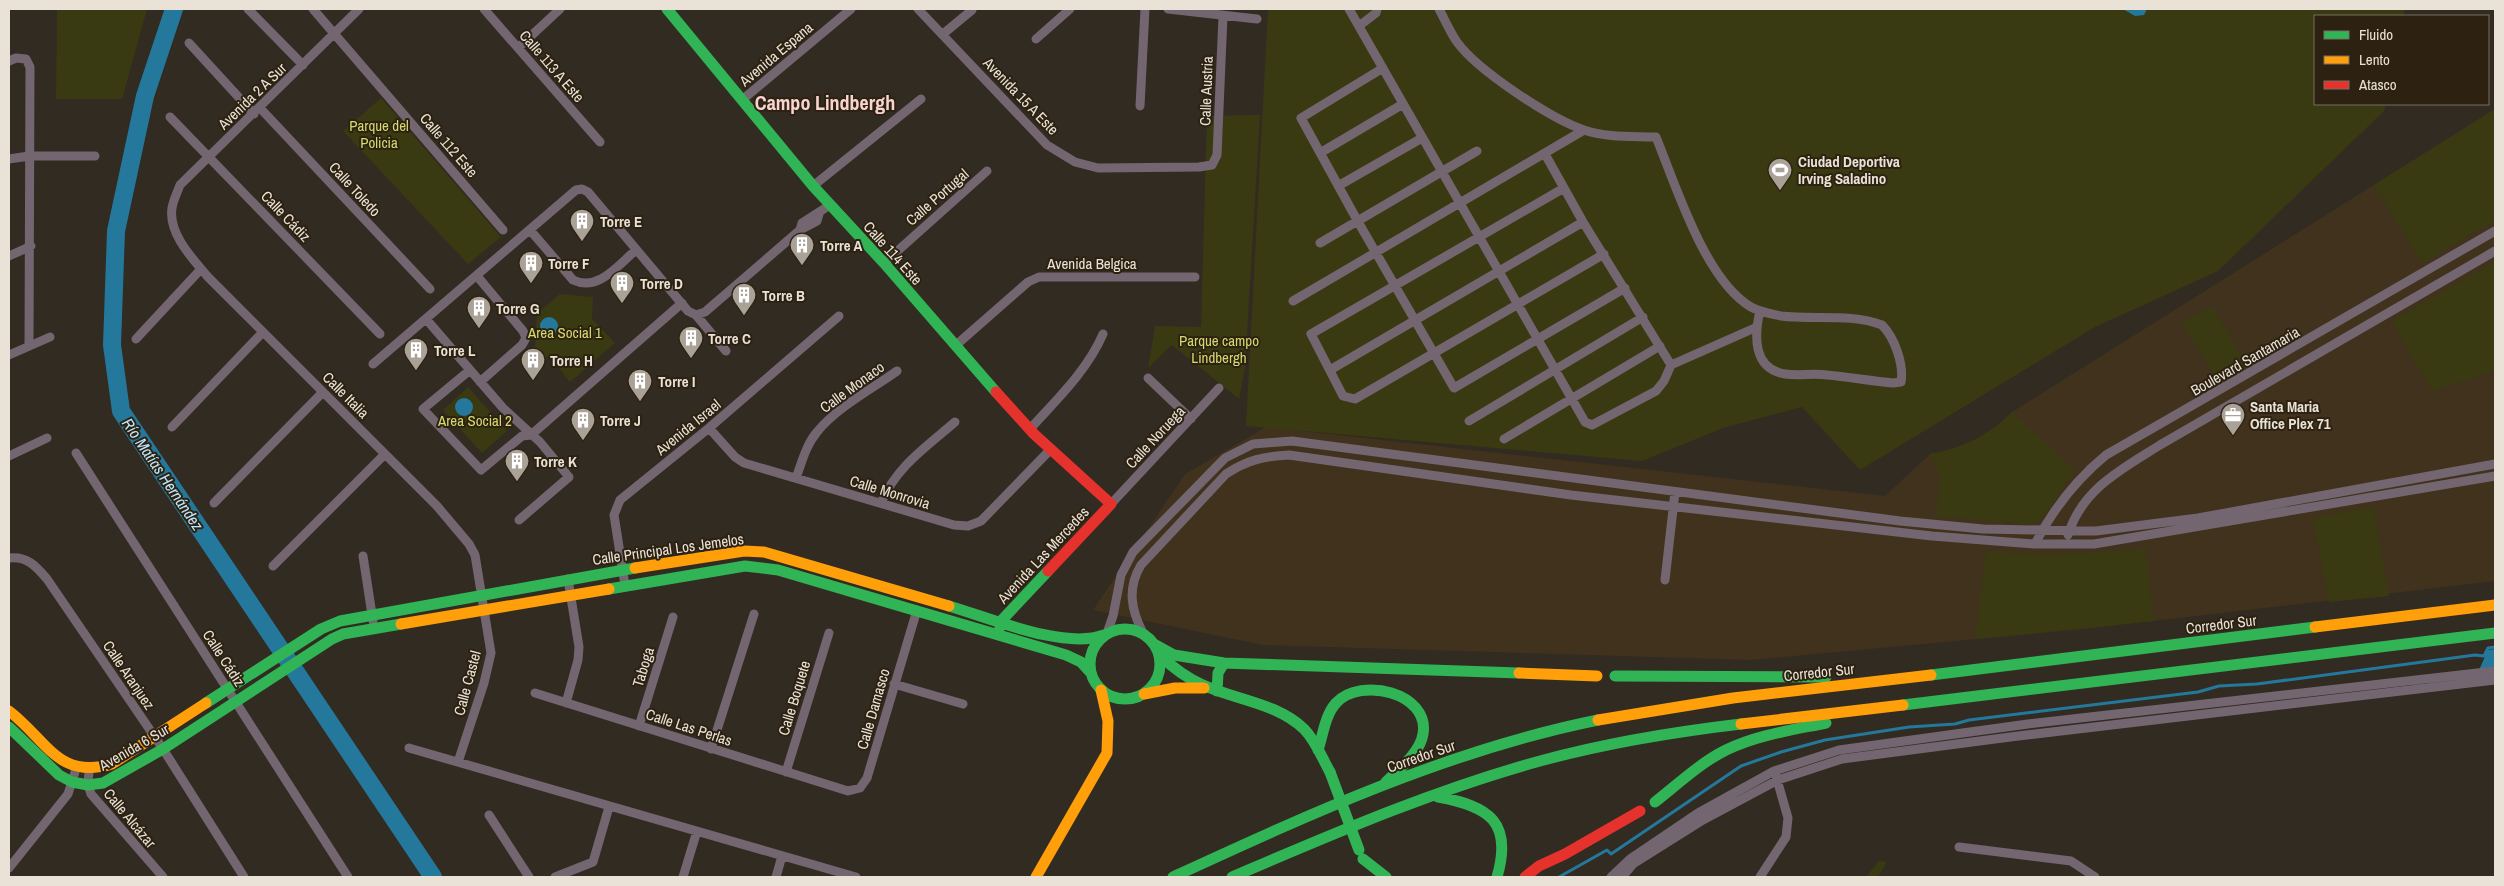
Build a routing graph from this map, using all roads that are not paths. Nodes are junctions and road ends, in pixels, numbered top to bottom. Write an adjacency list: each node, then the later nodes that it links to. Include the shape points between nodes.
1 (248, 9): 25 (street)
2 (314, 9): 19 (street, Calle 112 Este)
3 (359, 9): 19 (street, Avenida 2 A Sur)
4 (484, 9): 23 (street, Calle 113 A Este)
5 (560, 9): 23 (street)
6 (666, 9): 28 (main road, Calle 114 Este)
7 (851, 9): 28 (street, Avenida Espana)
8 (918, 9): 20 (street, Avenida 15 A Este)
9 (1070, 9): 21 (street)
10 (1146, 9): 30 (street)
11 (1168, 9): 16 (street)
12 (1349, 9): 18 (street)
13 (1377, 9): 18 (street)
14 (1439, 9): 33 (street, via 1457,43 1487,73 1538,106)
15 (972, 10): 20 (street)
16 (1223, 16): 17 (street); 43 (street, Calle Austria, via 1217,155)
17 (1257, 19)
18 (1359, 26): 26 (street)
19 (334, 34): 25 (street, Avenida 2 A Sur); 54 (street, Calle 112 Este)
20 (944, 34): 43 (street, Avenida 15 A Este, via 1047,145 1075,162 1098,168)
21 (1036, 39)
22 (189, 43): 31 (street, Calle Toledo)
23 (518, 48): 35 (street, Calle 113 A Este)
24 (9, 61): 39 (street, via 26,59 30,68)
25 (303, 65): 31 (street, Avenida 2 A Sur)
26 (1383, 68): 29 (street); 37 (street, via 1301,118)
27 (921, 99): 46 (street)
28 (742, 100): 46 (main road, Calle 114 Este)
29 (1403, 104): 34 (street); 37 (street)
30 (1140, 106)
31 (257, 111): 41 (street, Avenida 2 A Sur); 72 (street, Calle Toledo)
32 (170, 117): 41 (street, Calle Cádiz)
33 (1584, 130): 38 (street); 76 (street, via 1656,137 1691,227 1725,282 1746,304)
34 (1422, 138): 44 (street); 47 (street)
35 (600, 142)
36 (1477, 151): 44 (street)
37 (1320, 153): 47 (street)
38 (1546, 154): 48 (street); 49 (street)
39 (29, 156): 40 (street); 42 (street); 59 (street)
40 (95, 156)
41 (209, 156): 51 (street, Avenida 2 A Sur, via 180,186); 84 (street, Calle Cádiz)
42 (9, 159)
43 (1212, 165)
44 (1441, 171): 49 (street); 52 (street)
45 (987, 172): 65 (street, Calle Portugal)
46 (813, 186): 50 (main road, Calle 114 Este)
47 (1338, 186): 52 (street)
48 (1564, 188): 53 (street); 57 (street)
49 (1460, 204): 57 (street); 62 (street)
50 (830, 205): 65 (main road, Calle 114 Este); 77 (street, via 802,223 800,230 705,312)
51 (172, 208): 66 (street, Calle Italia, via 172,220 186,251)
52 (1357, 220): 58 (street); 62 (street)
53 (1583, 222): 63 (street); 67 (street)
54 (504, 230)
55 (530, 230): 60 (street, via 573,280 582,285 598,281); 60 (street, via 576,190 582,189 588,192); 68 (street)
56 (2495, 231): 130 (street, Boulevard Santamaria, via 2106,456 2085,473)
57 (1479, 237): 67 (street); 70 (street)
58 (1320, 243)
59 (31, 246): 64 (street); 89 (street)
60 (636, 250): 74 (street)
61 (2495, 251): 131 (street, Boulevard Santamaria, via 2160,444 2107,478 2084,502)
62 (1376, 253): 70 (street); 73 (street)
63 (1604, 254): 71 (street); 75 (street)
64 (9, 256)
65 (884, 263): 90 (main road, Calle 114 Este)
66 (201, 269): 83 (street, Calle Italia); 87 (street)
67 (1500, 270): 75 (street); 81 (street)
68 (478, 276): 80 (street); 102 (street, via 526,338)
69 (1195, 277): 90 (street, Avenida Belgica, via 1039,277 1028,282)
70 (1395, 286): 81 (street); 98 (street, via 1311,334)
71 (1625, 288): 79 (street); 88 (street)
72 (430, 289)
73 (1293, 301)
74 (682, 304): 77 (street); 112 (street)
75 (1518, 304): 88 (street); 93 (street)
76 (1760, 311): 82 (street); 82 (street, via 1882,326 1891,336 1901,382 1787,374 1772,370 1758,353)
77 (696, 315): 92 (street)
78 (840, 316): 110 (street, Avenida Israel)
79 (1643, 317): 91 (street); 100 (street)
80 (426, 319): 95 (street); 97 (street)
81 (1415, 320): 93 (street); 98 (street)
82 (1757, 327): 96 (street)
83 (263, 332): 104 (street, Calle Italia); 109 (street)
84 (380, 334)
85 (1103, 334): 111 (street, via 1096,351 1082,370)
86 (50, 337): 89 (street)
87 (136, 339)
88 (1538, 340): 93 (street, via 1454,388); 100 (street)
89 (29, 346): 94 (street)
90 (955, 346): 111 (main road, Calle 114 Este)
91 (1660, 346): 96 (street); 105 (street)
92 (726, 350)
93 (1435, 353): 98 (street, via 1355,399 1343,396)
94 (9, 355)
95 (373, 364)
96 (1671, 365): 105 (street, via 1656,390 1597,424 1585,422)
97 (470, 370): 102 (street); 112 (street, via 423,409 481,470 522,436)
98 (1330, 370)
99 (898, 371): 121 (street, Calle Monaco, via 827,421 806,451)
100 (1555, 371): 105 (street); 107 (street)
101 (1148, 378): 106 (street)
102 (480, 382): 112 (street)
103 (1219, 388): 106 (street, Calle Noruega)
104 (323, 392): 117 (street, Calle Italia); 125 (street)
105 (1572, 399): 114 (street)
106 (1191, 419): 127 (street, Calle Noruega)
107 (1469, 421)
108 (955, 422): 126 (street, via 905,464 889,484)
109 (172, 427)
110 (709, 428): 121 (street, Calle Monrovia, via 744,463); 137 (street, Avenida Israel, via 620,500 614,514)
111 (1030, 429): 115 (main road, Calle 114 Este)
112 (531, 435): 129 (street, via 569,477)
113 (47, 438): 118 (street)
114 (1504, 439)
115 (1051, 449): 126 (street, Calle Monrovia, via 981,521 968,526 954,525); 127 (main road, Calle 114 Este)
116 (76, 453): 170 (street, Calle Cádiz)
117 (385, 454): 136 (street); 142 (street, Calle Italia, via 437,506 469,544 475,555)
118 (9, 456)
119 (2495, 464): 131 (street, via 2198,518)
120 (2495, 476): 133 (street, via 2094,544)
121 (796, 478): 126 (street, Calle Monrovia)
122 (1564, 478): 123 (street); 124 (street); 158 (street, via 1292,441 1253,444 1218,464 1133,552 1120,575 1117,598)
123 (1676, 492): 128 (street); 130 (street, via 1900,521)
124 (1561, 494): 128 (street); 156 (street, via 1289,455 1262,457 1242,463 1226,474 1137,571 1131,599)
125 (214, 503)
126 (881, 503)
127 (1111, 504): 152 (main road, Avenida Las Mercedes)
128 (1674, 506): 132 (street, via 1932,536); 139 (street)
129 (519, 520)
130 (2041, 531): 131 (street); 132 (street, Boulevard Santamaria)
131 (2069, 532): 133 (street, Boulevard Santamaria)
132 (2035, 544): 133 (street)
133 (2065, 545)
134 (363, 556): 150 (street)
135 (9, 558): 184 (street, Calle Aranjuez, via 24,559 34,564 47,579)
136 (273, 566)
137 (622, 570): 138 (main road, Calle Principal Los Jemelos); 140 (street, Avenida Israel); 141 (main road, Calle Principal Los Jemelos, via 744,551 764,552)
138 (568, 579): 142 (main road, Calle Principal Los Jemelos); 143 (street)
139 (1665, 580)
140 (625, 585): 143 (main road, Calle Principal Los Jemelos); 147 (main road, Calle Principal Los Jemelos, via 745,566 761,567)
141 (905, 593): 144 (main road, Calle Principal Los Jemelos); 147 (main road)
142 (484, 595): 146 (street, Calle Italia); 150 (main road, Calle Principal Los Jemelos)
143 (570, 595): 146 (main road, Calle Principal Los Jemelos); 177 (street, via 579,648)
144 (934, 601): 147 (main road); 148 (main road, Calle Principal Los Jemelos)
145 (2495, 605): 164 (main road, Corredor Sur)
146 (486, 610): 154 (main road, Calle Principal Los Jemelos); 189 (street, Calle Castel, via 490,662)
147 (916, 610): 153 (main road, Calle Principal Los Jemelos); 169 (street, Calle Damasco)
148 (973, 613): 152 (main road, Calle Principal Los Jemelos); 153 (main road, via 974,622)
149 (754, 614): 187 (street)
150 (372, 615): 154 (street); 167 (main road, Calle Principal Los Jemelos, via 340,621 321,629)
151 (673, 617): 182 (street, Taboga)
152 (1001, 622): 158 (main road, Calle Principal Los Jemelos, via 1070,641 1089,641); 159 (main road, Avenida Las Mercedes, via 999,625 1003,631)
153 (968, 626): 159 (main road, Calle Principal Los Jemelos)
154 (374, 628): 171 (main road, Calle Principal Los Jemelos, via 332,639)
155 (829, 633): 193 (street, Calle Boquete)
156 (1143, 633): 158 (main road, via 1122,628); 160 (main road)
157 (2495, 633): 179 (main road)
158 (1105, 634): 163 (main road, via 1091,652)
159 (1025, 642): 163 (main road, Calle Principal Los Jemelos, via 1075,658)
160 (1157, 649): 161 (main road, via 1174,655); 173 (main road, via 1182,674); 175 (main road, via 1160,664 1156,682)
161 (1224, 662): 165 (main road); 173 (main road)
162 (2495, 671): 192 (street, via 2028,724 1839,750)
163 (1091, 673): 172 (main road)
164 (1933, 675): 166 (main road); 197 (main road, Corredor Sur, via 1656,709 1535,735 1427,768)
165 (1597, 676)
166 (1615, 676)
167 (244, 680): 170 (main road, Avenida 6 Sur)
168 (2495, 680): 194 (street, via 2028,734 1852,758)
169 (894, 684): 178 (street); 198 (street, Calle Damasco, via 867,778 860,788 848,791)
170 (228, 690): 176 (street, Calle Cádiz); 184 (main road, Avenida 6 Sur)
171 (252, 690): 176 (main road, Avenida 6 Sur)
172 (1101, 690): 175 (main road, via 1117,698); 217 (main road, via 1110,717 1107,753)
173 (1213, 690): 175 (main road, via 1175,688); 188 (main road, via 1274,710 1291,719 1304,729)
174 (535, 694): 177 (street, Calle Las Perlas)
175 (1142, 695)
176 (236, 701): 186 (main road, Avenida 6 Sur); 211 (street, Calle Cádiz)
177 (566, 703): 182 (street, Calle Las Perlas)
178 (963, 704)
179 (1912, 704): 199 (main road, via 1661,734 1539,761); 200 (main road, via 1761,737 1736,746 1697,769)
180 (9, 711): 181 (main road, Avenida 6 Sur)
181 (22, 719): 183 (street); 190 (main road, Avenida 6 Sur, via 65,763)
182 (639, 726): 187 (street, Calle Las Perlas)
183 (10, 731): 195 (main road, Avenida 6 Sur, via 59,775)
184 (155, 737): 186 (street, Calle Aranjuez); 191 (main road, Avenida 6 Sur, via 112,764)
185 (408, 748): 189 (street)
186 (163, 749): 196 (main road, Avenida 6 Sur, via 116,777); 210 (street, Calle Aranjuez)
187 (711, 749): 193 (street, Calle Las Perlas)
188 (1318, 750): 197 (main road, via 1335,704 1354,691 1389,691 1407,699 1422,722 1423,734 1416,748); 206 (main road, bridge, via 1330,772)
189 (458, 762): 201 (street)
190 (76, 769): 191 (main road, Avenida 6 Sur); 195 (street)
191 (89, 771): 196 (street, Calle Alcázar)
192 (1774, 771): 194 (street); 224 (street, via 1698,813 1630,859)
193 (786, 772): 198 (street, Calle Las Perlas)
194 (1778, 780): 225 (street, via 1703,820 1633,864); 226 (street, via 1788,818 1786,837)
195 (72, 782): 196 (main road, Avenida 6 Sur); 208 (street, via 68,794)
196 (88, 785): 209 (street, Calle Alcázar, via 91,794)
197 (1384, 785): 218 (main road, Corredor Sur, via 1333,804)
198 (834, 788)
199 (1433, 796): 219 (main road); 222 (main road, via 1478,806 1492,818 1500,832 1503,847)
200 (1655, 802)
201 (609, 807): 204 (street); 213 (street, via 593,862)
202 (1640, 811): 223 (main road, via 1539,866)
203 (489, 815): 212 (street)
204 (697, 831): 207 (street); 214 (street)
205 (1959, 847): 227 (street, via 2071,861)
206 (1361, 854): 220 (main road); 221 (main road)
207 (782, 856): 215 (street); 216 (street)
208 (9, 868)
209 (163, 877)
210 (244, 877)
211 (348, 877)
212 (529, 877)
213 (555, 877)
214 (683, 877)
215 (776, 877)
216 (856, 877)
217 (1036, 877)
218 (1173, 877)
219 (1232, 877)
220 (1367, 877)
221 (1386, 877)
222 (1497, 877)
223 (1525, 877)
224 (1611, 877)
225 (1622, 877)
226 (1760, 877)
227 (2095, 877)

